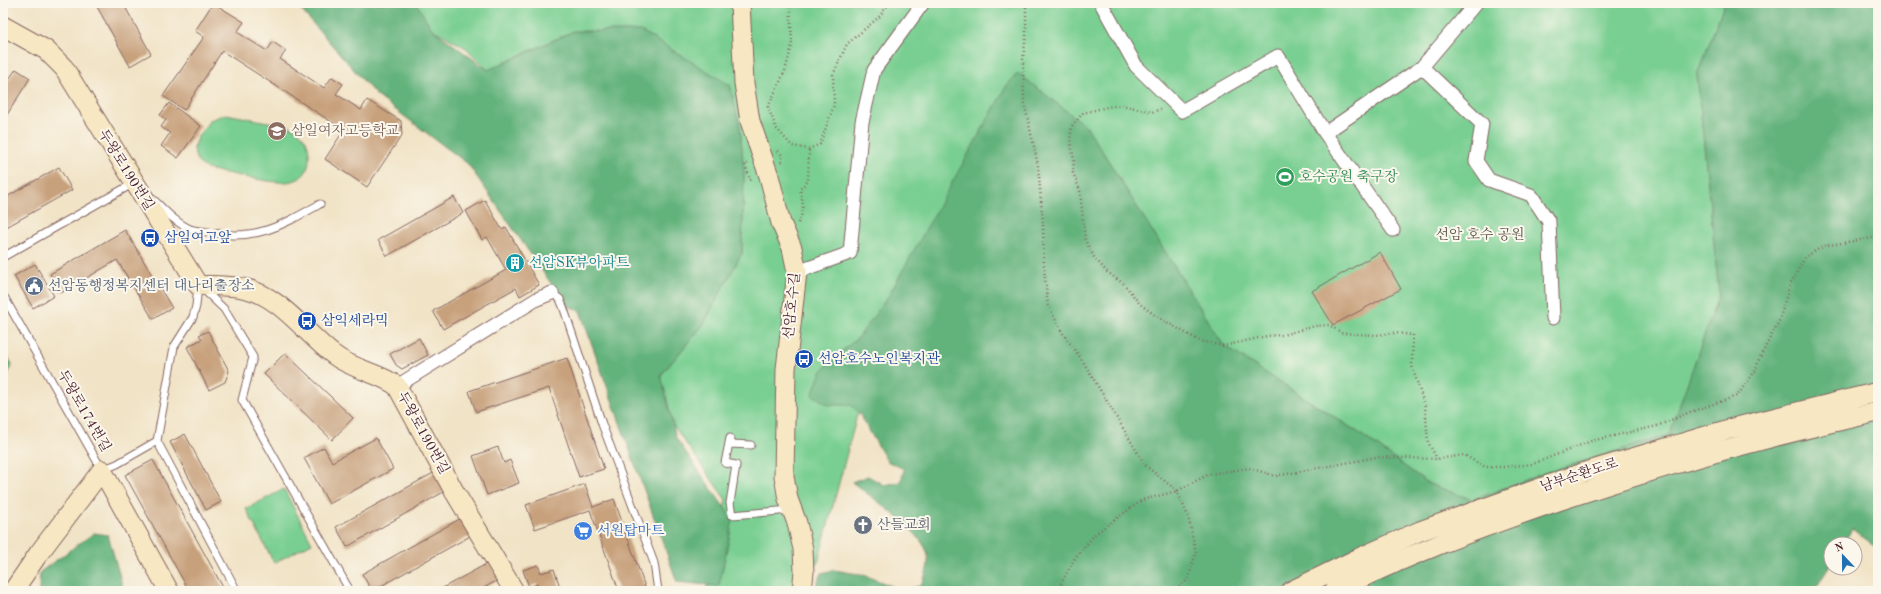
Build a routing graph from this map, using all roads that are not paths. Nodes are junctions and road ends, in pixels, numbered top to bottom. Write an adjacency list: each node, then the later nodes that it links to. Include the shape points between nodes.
1 (740, 3): 12 (street, 선암호수길, via 744,83 750,121 769,176 781,223 792,248)
2 (923, 3): 12 (street, via 874,70 862,122 850,253)
3 (1101, 3): 7 (street, via 1136,66 1182,111 1278,56)
4 (1476, 3): 6 (street)
5 (3, 26): 8 (street, 두왕로190번길, via 46,50 64,68)
6 (1422, 67): 7 (street); 16 (street, via 1482,124 1476,161 1489,180 1531,195 1549,222)
7 (1325, 133): 10 (street)
8 (134, 183): 9 (lane, via 179,223 190,229 236,236 263,232); 11 (lane); 13 (street, 두왕로190번길)
9 (320, 204)
10 (1393, 230)
11 (3, 257)
12 (797, 272): 23 (street, 선암호수길, via 786,384 784,476)
13 (198, 285): 17 (street, 두왕로190번길, via 247,288 267,296 335,356 353,366 387,378); 20 (lane, via 193,316 174,347); 28 (lane, via 224,308 253,357 242,400)
14 (552, 293): 17 (street, via 537,299); 30 (lane, via 560,299 564,309 602,424 654,563)
15 (3, 295): 22 (lane, 두왕로174번길)
16 (1553, 318)
17 (397, 386): 29 (street, 두왕로190번길, via 454,491)
18 (1878, 392): 32 (street, 남부순환도로, via 1722,431 1582,473 1420,532)
19 (1878, 412): 33 (street, 남부순환도로, via 1734,448 1588,491 1427,548)
20 (157, 441): 22 (lane, 두왕로174번길); 27 (lane)
21 (751, 445): 23 (lane, via 731,444 730,438 725,463 736,465 730,503 732,515)
22 (102, 470): 24 (street); 26 (street)
23 (792, 510): 31 (street, 선암호수길, via 803,550)
24 (17, 587): 25 (street)
25 (3, 589)
26 (169, 591)
27 (237, 591)
28 (350, 591)
29 (514, 591)
30 (658, 591)
31 (802, 591)
32 (1291, 591)
33 (1334, 591)

